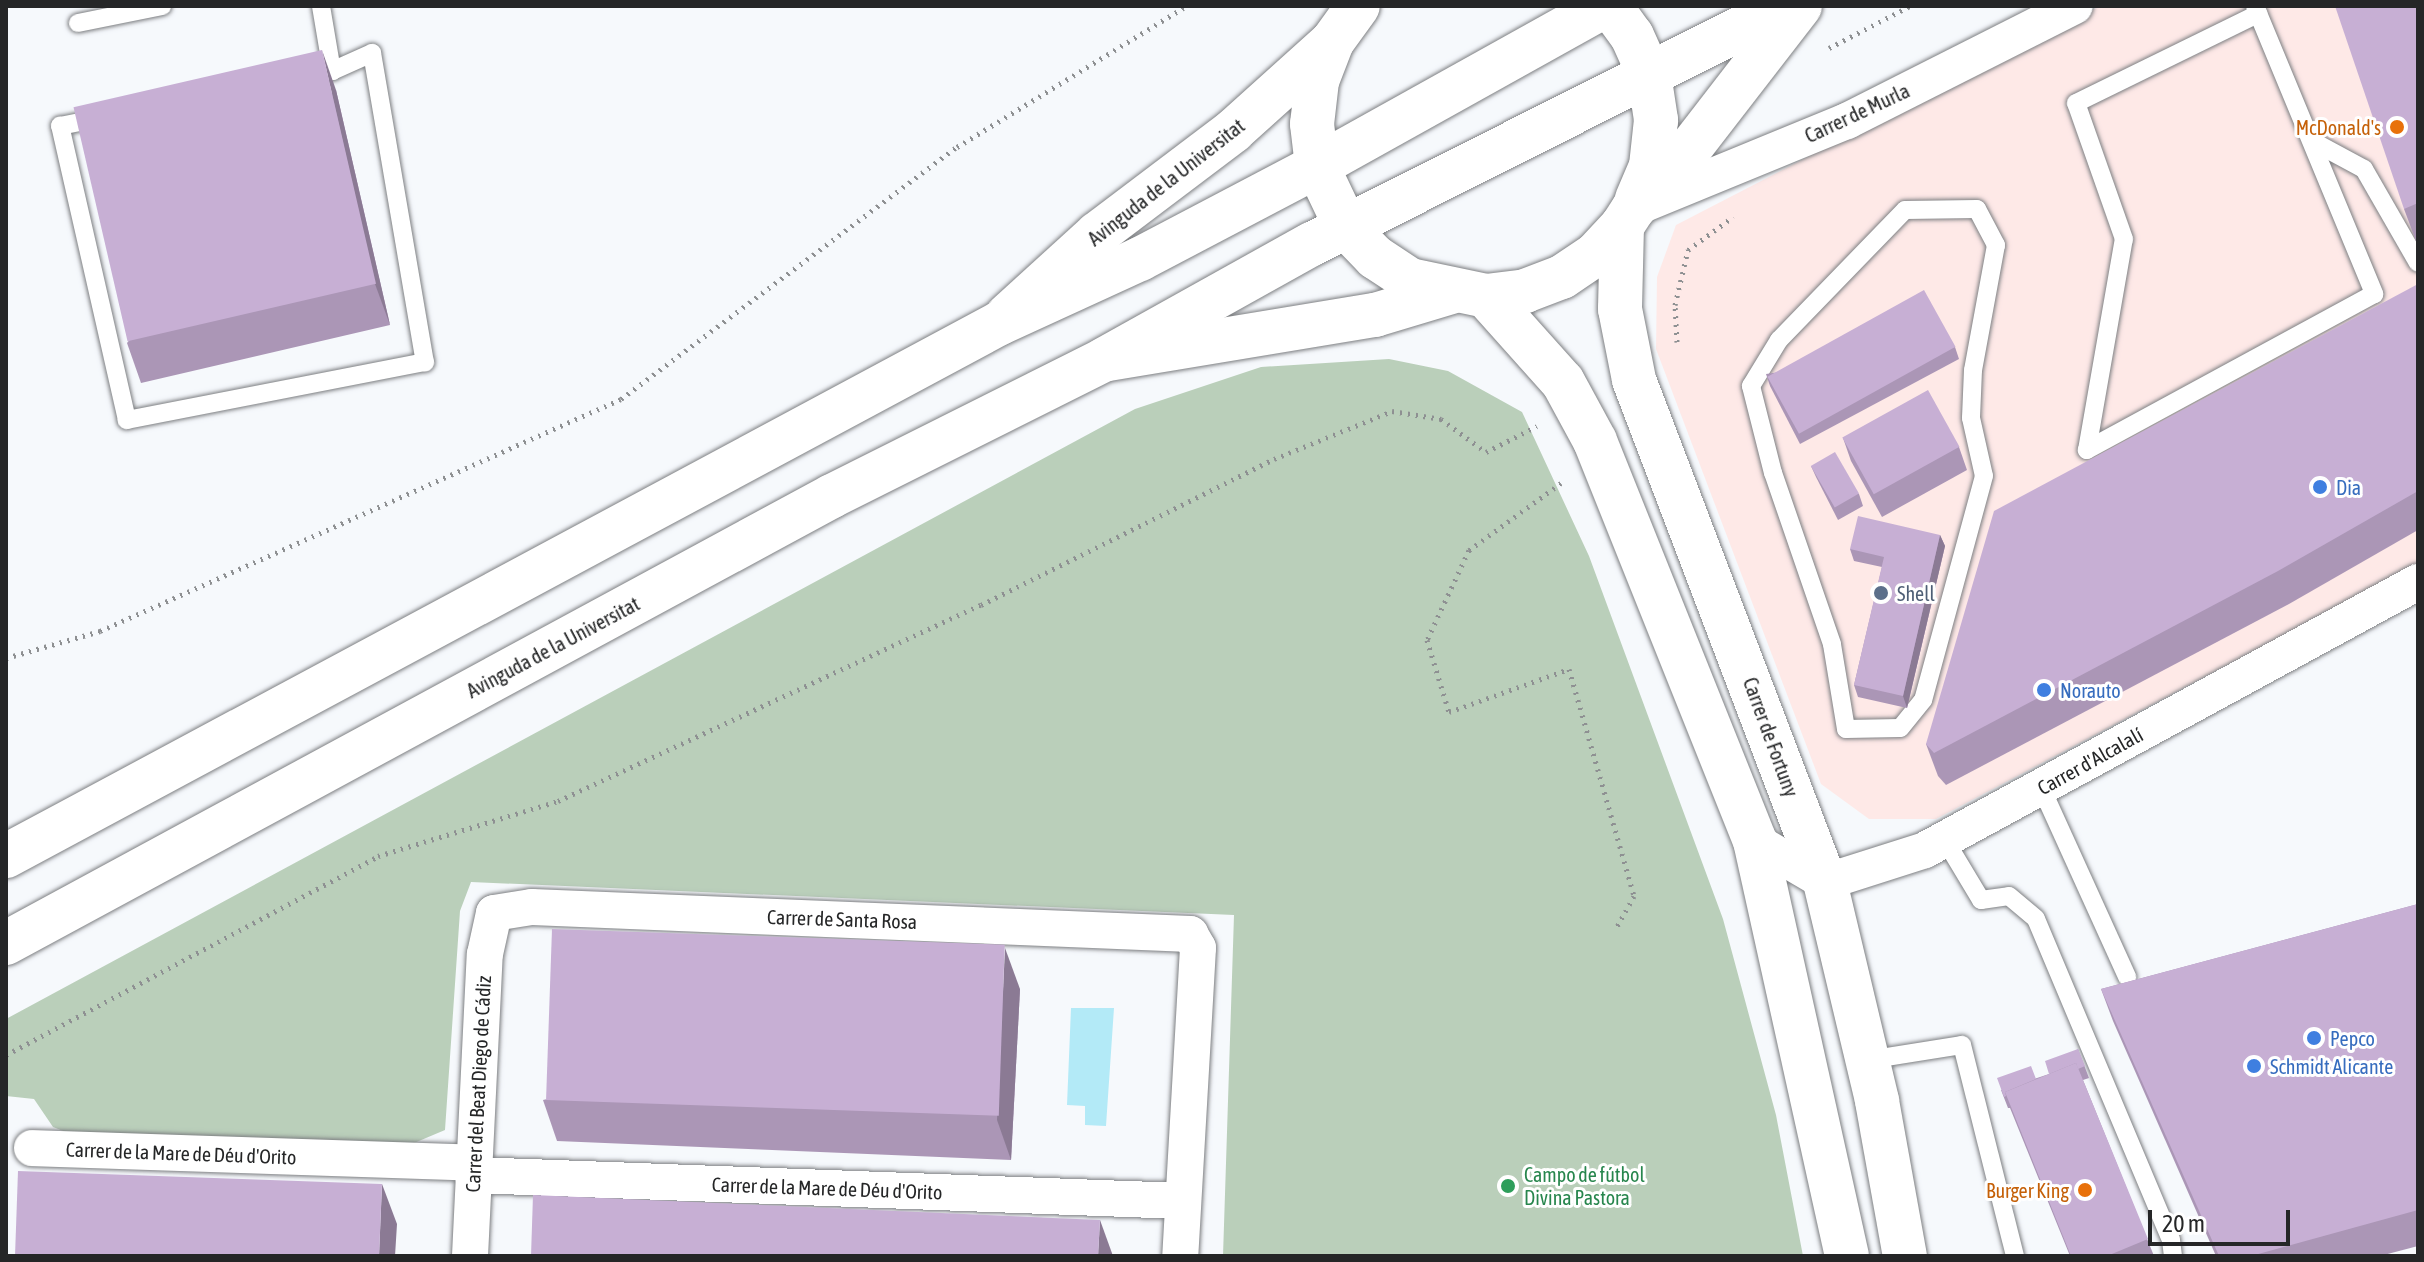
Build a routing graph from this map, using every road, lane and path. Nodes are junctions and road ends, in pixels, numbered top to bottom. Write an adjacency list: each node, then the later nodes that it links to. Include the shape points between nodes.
1 (162, 6): 11 (lane)
2 (321, 6): 14 (lane)
3 (1186, 6): 30 (path, via 957,147 621,399 100,631)
4 (1358, 6): 12 (street, Avinguda de la Universitat)
5 (1607, 6): 15 (street, Avinguda de la Universitat, via 1632,36); 17 (street, Avinguda de la Universitat)
6 (1785, 6): 15 (street, Avinguda de la Universitat)
7 (1800, 6): 20 (street, Avinguda de la Universitat, via 1685,155)
8 (1910, 6): 13 (path)
9 (2075, 6): 20 (street, Carrer de Murla, via 1847,121)
10 (2256, 10): 16 (lane); 16 (lane, via 2076,103 2124,239 2087,450 2374,294)
11 (78, 23)
12 (1332, 42): 17 (street, Avinguda de la Universitat, via 1317,81 1312,124); 24 (street, Avinguda de la Universitat, via 1233,131 1097,234)
13 (1817, 54)
14 (332, 71): 14 (lane, via 60,126 127,420 425,362 372,53)
15 (1649, 74): 20 (street, Avinguda de la Universitat, via 1656,120 1651,166); 21 (street, Avinguda de la Universitat)
16 (2312, 141): 22 (lane, via 2364,169)
17 (1317, 166): 21 (street, Avinguda de la Universitat); 24 (street, Avinguda de la Universitat, via 1140,259)
18 (1745, 210): 26 (path, via 1688,250 1675,305 1679,366)
19 (1905, 210): 19 (lane, via 1779,340 1751,386 1773,473 1832,644 1846,729 1900,728 1923,700 1984,476 1971,418 1973,370 1996,245 1977,209)
20 (1627, 217): 23 (street, Avinguda de la Universitat, via 1595,255 1562,277 1525,291); 26 (street, Carrer de Fortuny, via 1620,309)
21 (1346, 227): 23 (street, Avinguda de la Universitat, via 1375,257 1410,280); 25 (street, Avinguda de la Universitat)
22 (2418, 263)
23 (1468, 294): 25 (street, Avinguda de la Universitat, via 1375,315); 27 (street, via 1563,382)
24 (1000, 323): 34 (street, Avinguda de la Universitat)
25 (1105, 359): 38 (street, Avinguda de la Universitat, via 832,496)
26 (1634, 380): 35 (street, Carrer de Fortuny)
27 (1576, 405): 33 (street, via 1667,612); 40 (path, via 1486,452 1441,419 1392,411 1289,453 967,611 558,801 378,856)
28 (1567, 480): 37 (path, via 1469,550 1427,640 1449,712 1569,669 1634,896)
29 (2418, 582): 31 (street, Carrer d'Alcalalí)
30 (6, 658)
31 (2041, 787): 32 (street, Carrer d'Alcalalí); 39 (lane)
32 (1945, 840): 35 (street, Carrer d'Alcalalí); 50 (lane, via 1981,900 2009,896 2036,919)
33 (1755, 841): 35 (street); 47 (street)
34 (6, 856)
35 (1825, 882): 41 (street, Carrer de Fortuny)
36 (494, 913): 43 (street, Carrer del Beat Diego de Cádiz, via 485,954); 44 (street, Carrer de Santa Rosa, via 532,907 1190,934 1198,948)
37 (1615, 930)
38 (6, 943)
39 (2127, 977)
40 (6, 1055)
41 (1868, 1060): 48 (street, Carrer de Fortuny); 49 (lane, via 1962,1045)
42 (32, 1148): 43 (street, Carrer de la Mare de Déu d'Orito)
43 (473, 1169): 44 (street, Carrer de la Mare de Déu d'Orito); 45 (street, Carrer del Beat Diego de Cádiz)
44 (1181, 1201): 46 (street)
45 (470, 1256)
46 (1180, 1256)
47 (1847, 1256)
48 (1905, 1256)
49 (2015, 1256)
50 (2173, 1256)

